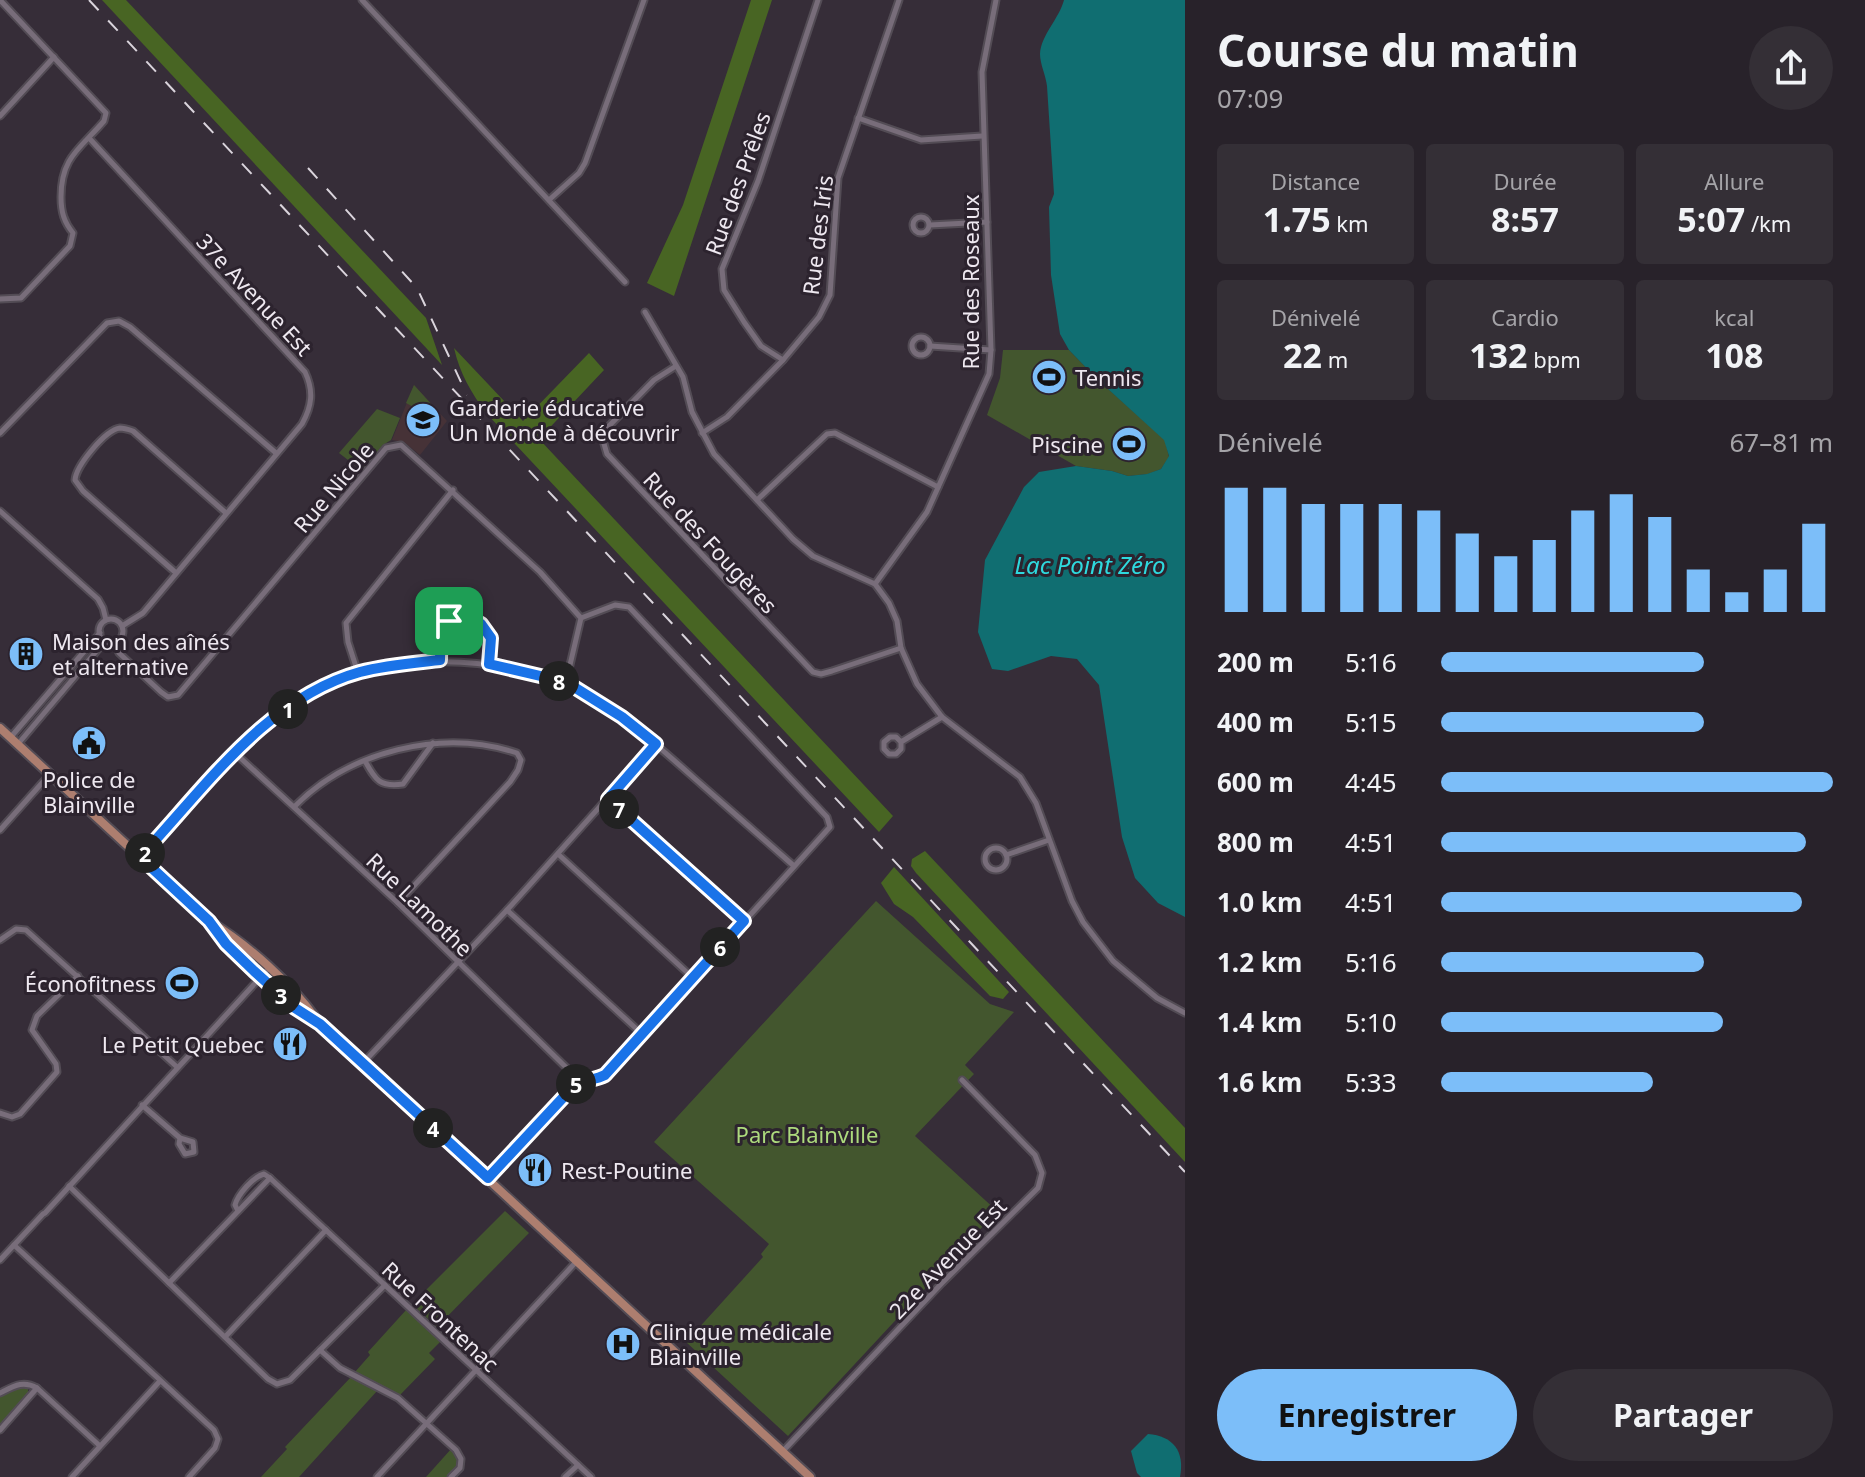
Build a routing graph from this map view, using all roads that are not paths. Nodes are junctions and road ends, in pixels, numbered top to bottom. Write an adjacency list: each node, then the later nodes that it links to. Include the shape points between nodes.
1 (0, 0): 7 (street)
2 (362, 0): 12 (street)
3 (644, 0): 12 (street, via 585,163)
4 (818, 0): 20 (street, Rue des Prêles, via 758,181 722,269 724,290 744,322 761,346)
5 (899, 0): 9 (street, Rue des Iris)
6 (996, 0): 10 (street, Rue des Roseaux, via 982,72)
7 (54, 57): 8 (street); 11 (street, via 106,113)
8 (0, 116)
9 (858, 118): 10 (street, via 921,140); 20 (street, Rue des Iris, via 838,178 830,295)
10 (982, 136): 13 (street, Rue des Roseaux)
11 (89, 138): 16 (street, via 62,173 64,221 73,233 70,246 21,298); 24 (street, 37e Avenue Est, via 305,372 310,409)
12 (549, 200): 15 (street)
13 (987, 222): 14 (street); 19 (street, Rue des Roseaux)
14 (930, 225)
15 (625, 282)
16 (0, 299)
17 (645, 312): 21 (street)
18 (930, 346): 19 (street)
19 (991, 350): 25 (street, Rue des Roseaux, via 987,382)
20 (783, 360): 23 (street, Rue des Iris, via 727,417)
21 (676, 365): 23 (street); 38 (street, Rue des Fougères, via 606,429 602,437 607,454 813,672 832,671)
22 (0, 433): 24 (street, via 107,323 119,321)
23 (702, 433): 27 (street, via 714,454)
24 (276, 453): 29 (street, 37e Avenue Est)
25 (938, 487): 27 (street, via 835,433 827,434); 31 (street, Rue des Roseaux, via 927,512)
26 (453, 490): 32 (street, Rue Nicole); 37 (street, Rue Nicole, via 401,445 386,448 178,695 161,692); 41 (street, via 346,623)
27 (757, 500): 31 (street, via 813,556)
28 (0, 511): 33 (street, via 98,599)
29 (226, 513): 30 (street, 37e Avenue Est); 30 (street, via 133,431 109,432 76,469 75,480 83,491)
30 (175, 572): 34 (street, 37e Avenue Est, via 143,613)
31 (875, 584): 38 (street, via 897,621)
32 (581, 618): 43 (street); 61 (street, via 615,605 629,607 827,817 827,833)
33 (106, 620): 34 (street); 35 (street)
34 (122, 626): 37 (street, via 122,635)
35 (100, 633): 36 (street); 42 (street)
36 (105, 641): 37 (street); 44 (street)
37 (114, 642)
38 (901, 648): 45 (street, via 917,684)
39 (440, 660): 40 (street); 40 (street, via 440,635 461,613 481,624 491,638); 41 (street)
40 (489, 664): 43 (street)
41 (358, 673): 51 (street, via 295,704)
42 (63, 677): 44 (street); 47 (street)
43 (566, 682): 50 (street)
44 (70, 683): 47 (street)
45 (942, 717): 48 (street); 57 (street, via 1020,777)
46 (0, 728): 47 (main road)
47 (14, 741): 53 (main road)
48 (901, 742)
49 (433, 743): 52 (street); 52 (street, via 403,784 387,786 374,778); 62 (street, via 501,749 517,753 521,760 510,782)
50 (656, 744): 54 (street); 61 (street)
51 (235, 753): 55 (street, Rue Lamothe); 60 (street)
52 (365, 761): 55 (street, via 328,777)
53 (50, 774): 56 (street); 60 (main road)
54 (608, 799): 58 (street); 65 (street)
55 (294, 807): 62 (street, Rue Lamothe)
56 (0, 830)
57 (1049, 840): 59 (street); 72 (street, via 1083,922 1113,961 1157,998)
58 (558, 854): 63 (street); 71 (street)
59 (1006, 855): 59 (street, via 992,849 986,863 1002,869)
60 (140, 857): 64 (main road)
61 (794, 866): 65 (street)
62 (398, 903): 67 (street, Rue Lamothe)
63 (507, 910): 67 (street); 74 (street)
64 (209, 921): 68 (main road); 70 (main road)
65 (744, 921): 71 (street)
66 (0, 940): 69 (street, via 16,929 26,930)
67 (457, 961): 75 (street); 78 (street, Rue Lamothe)
68 (269, 968): 70 (street); 73 (main road)
69 (78, 976): 76 (street); 80 (street, via 37,1016 32,1030 57,1072 20,1114)
70 (261, 976): 73 (main road); 76 (street)
71 (692, 977): 74 (street)
72 (1185, 1013)
73 (320, 1024): 75 (main road)
74 (642, 1034): 78 (street, via 605,1075)
75 (363, 1063): 82 (main road)
76 (177, 1067): 79 (street)
77 (962, 1080): 99 (street, 22e Avenue Est, via 1035,1155 1042,1173 1038,1188)
78 (580, 1081): 82 (street)
79 (142, 1105): 81 (street); 83 (street)
80 (0, 1113)
81 (180, 1138)
82 (488, 1178): 87 (main road)
83 (69, 1186): 85 (street); 88 (street)
84 (326, 1230): 88 (street, Rue Frontenac, via 270,1178); 89 (street, Rue Frontenac); 90 (street)
85 (14, 1245): 86 (street); 93 (street)
86 (0, 1260)
87 (577, 1261): 92 (street); 99 (main road)
88 (169, 1283): 90 (street)
89 (385, 1285): 91 (street); 92 (street, Rue Frontenac)
90 (225, 1337): 91 (street, via 277,1384 290,1380)
91 (320, 1350): 96 (street, via 340,1368 398,1398)
92 (476, 1370): 96 (street); 100 (street, Rue Frontenac)
93 (160, 1381): 98 (street); 102 (street, via 218,1439)
94 (37, 1388): 95 (street, via 20,1384); 97 (street); 98 (street)
95 (0, 1393)
96 (426, 1423): 103 (street); 104 (street, via 461,1459)
97 (0, 1430)
98 (100, 1446): 101 (street)
99 (783, 1452): 107 (main road)
100 (578, 1465): 105 (street); 106 (street, Rue Frontenac)
101 (72, 1477)
102 (189, 1477)
103 (376, 1477)
104 (451, 1477)
105 (565, 1477)
106 (591, 1477)
107 (810, 1477)

